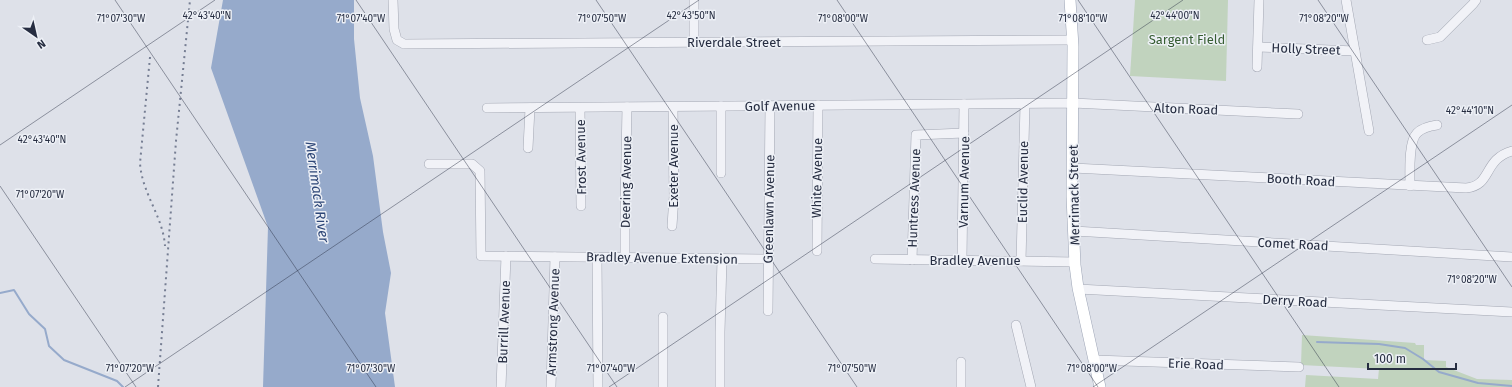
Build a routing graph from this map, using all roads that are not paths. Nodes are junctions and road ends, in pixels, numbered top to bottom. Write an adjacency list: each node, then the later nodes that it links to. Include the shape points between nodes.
1 (393, 0): 9 (street, Riverdale Street, via 394,29 397,40 404,44)
2 (694, 0): 9 (street)
3 (1070, 0): 7 (main road, Merrimack Street)
4 (1260, 0): 10 (street)
5 (1346, 0): 11 (street)
6 (1476, 0): 8 (street, via 1440,37)
7 (1072, 40): 9 (street, Riverdale Street); 13 (main road, Merrimack Street)
8 (1427, 40)
9 (694, 42)
10 (1258, 47): 11 (street, Holly Street); 12 (street)
11 (1355, 51): 26 (street)
12 (1257, 67)
13 (1073, 103): 15 (street, Golf Avenue); 24 (street, Alton Road); 31 (main road, Merrimack Street)
14 (964, 104): 15 (street, Golf Avenue); 16 (street, Golf Avenue); 27 (street, Varnum Avenue)
15 (1025, 104): 48 (street, Euclid Avenue)
16 (818, 105): 18 (street, Golf Avenue); 37 (street, White Avenue)
17 (722, 106): 18 (street, Golf Avenue); 20 (street, Golf Avenue); 32 (street)
18 (770, 106): 44 (street, Greenlawn Avenue)
19 (627, 107): 20 (street, Golf Avenue); 23 (street, Golf Avenue); 42 (street, Deering Avenue)
20 (673, 107): 35 (street, Exeter Avenue)
21 (487, 108): 22 (street, Golf Avenue)
22 (530, 108): 23 (street, Golf Avenue); 28 (street)
23 (580, 108): 34 (street, Frost Avenue)
24 (1298, 114)
25 (1437, 125): 33 (street, via 1421,129 1413,140)
26 (1369, 131)
27 (964, 132): 46 (street, Huntress Avenue, via 916,135); 47 (street, Varnum Avenue)
28 (528, 148)
29 (1512, 151): 33 (street, Booth Road, via 1495,160 1483,180 1472,188)
30 (429, 164): 38 (street, via 469,164 478,167 481,175 481,256)
31 (1073, 168): 33 (street, Booth Road); 36 (main road, Merrimack Street)
32 (721, 173)
33 (1410, 186)
34 (582, 206)
35 (672, 226)
36 (1074, 231): 41 (street, Comet Road); 49 (main road, Merrimack Street)
37 (817, 250)
38 (506, 256): 39 (street); 58 (street, Burrill Avenue)
39 (555, 257): 40 (street, Bradley Avenue Extension); 59 (street, Armstrong Avenue)
40 (597, 257): 42 (street, Bradley Avenue Extension); 60 (street)
41 (1512, 257)
42 (625, 258): 43 (street, Bradley Avenue Extension)
43 (722, 259): 44 (street, Bradley Avenue Extension); 62 (street)
44 (768, 259): 51 (street, Greenlawn Avenue)
45 (875, 259): 46 (street, Bradley Avenue)
46 (912, 260): 47 (street, Bradley Avenue)
47 (962, 260): 48 (street, Bradley Avenue)
48 (1021, 261): 49 (street, Bradley Avenue)
49 (1075, 262): 50 (main road, Merrimack Street)
50 (1078, 289): 52 (street, Derry Road); 55 (main road, Merrimack Street)
51 (768, 311)
52 (1512, 312)
53 (663, 317): 61 (street)
54 (1016, 325): 64 (street)
55 (1094, 360): 57 (street, Erie Road); 65 (main road, Merrimack Street)
56 (961, 362): 63 (street)
57 (1299, 367)
58 (501, 387)
59 (551, 387)
60 (598, 387)
61 (663, 387)
62 (720, 387)
63 (961, 387)
64 (1031, 387)
65 (1100, 387)

